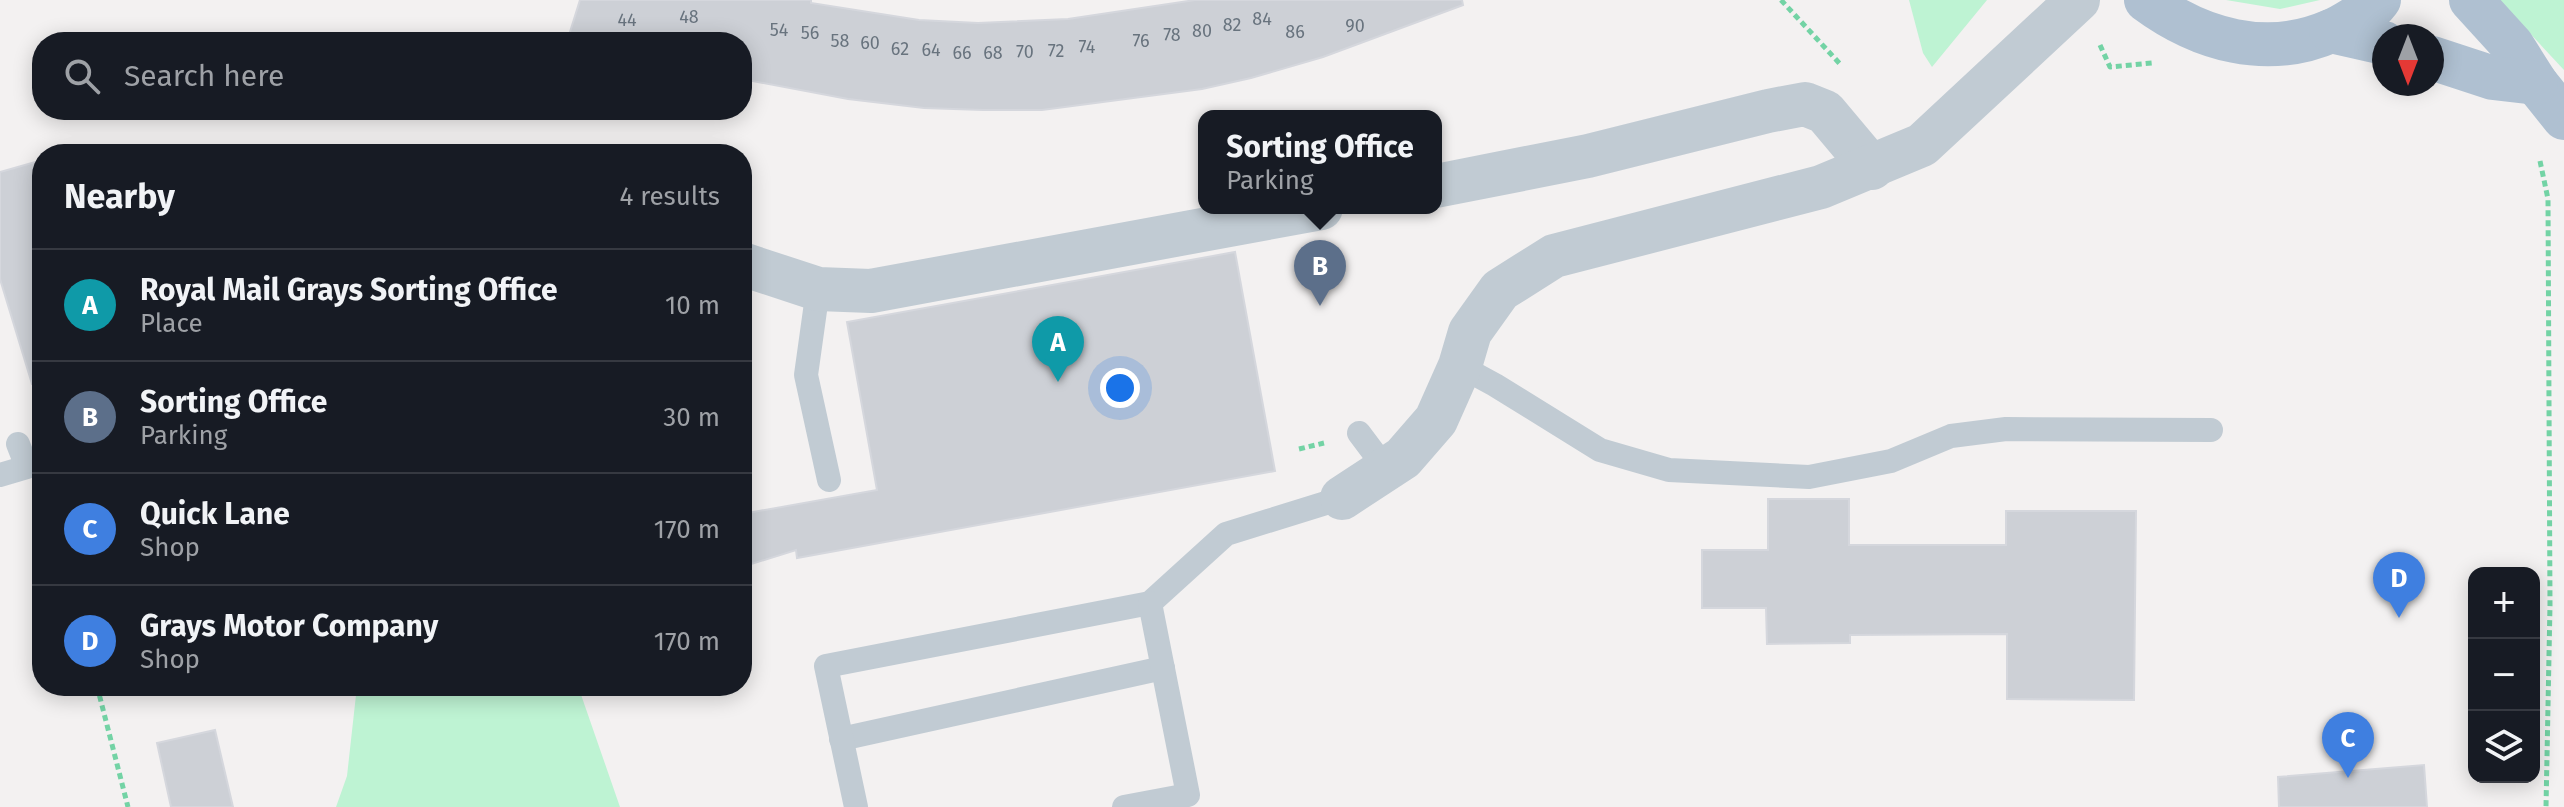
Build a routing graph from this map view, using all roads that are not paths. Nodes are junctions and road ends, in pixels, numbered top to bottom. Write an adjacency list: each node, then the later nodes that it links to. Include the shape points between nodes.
1 (2078, 0): 10 (street, via 1922,145)
2 (2146, 0): 5 (main road, via 2205,35 2251,45 2288,44)
3 (2379, 0): 5 (main road)
4 (2471, 0): 8 (main road, via 2512,45)
5 (2331, 31): 6 (main road)
6 (2372, 40)
7 (2444, 62): 8 (main road, via 2493,78)
8 (2536, 83): 9 (main road)
9 (2564, 118)
10 (1872, 168): 11 (street, via 1825,112 1805,104); 15 (street, via 1821,187 1554,256 1500,290 1470,332)
11 (1442, 185)
12 (1288, 214): 14 (street, via 871,291)
13 (752, 267): 14 (street)
14 (818, 289): 21 (lane, via 806,375)
15 (1460, 366): 16 (lane, via 1600,450 1669,470 1809,477 1891,461 1951,436 2006,429); 19 (street, via 1436,420 1403,458)
16 (2211, 430)
17 (1359, 433): 19 (lane)
18 (29, 458): 20 (lane)
19 (1386, 469): 22 (street)
20 (0, 475)
21 (829, 480)
22 (1342, 498): 23 (lane, via 1226,534)
23 (1150, 603): 24 (lane); 25 (lane, via 826,666)
24 (1163, 668): 25 (lane); 27 (lane, via 1188,795)
25 (841, 739): 26 (lane)
26 (856, 807)
27 (1124, 807)

